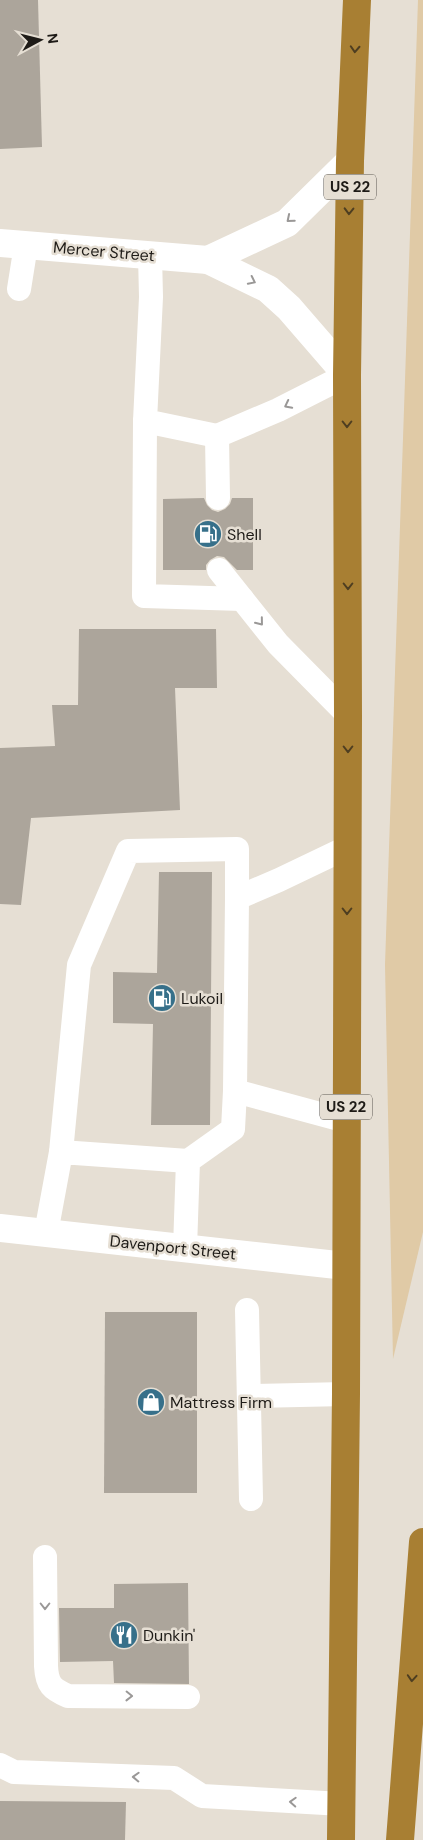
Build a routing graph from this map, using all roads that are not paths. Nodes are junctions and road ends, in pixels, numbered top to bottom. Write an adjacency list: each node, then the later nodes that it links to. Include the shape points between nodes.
1 (357, 0): 2 (highway, US 22, one-way to 2)
2 (350, 161): 5 (street, one-way to 5, via 286,223); 7 (highway, US 22, one-way to 7)
3 (13, 244): 4 (street, Mercer Street); 6 (lane)
4 (150, 255): 5 (street, Mercer Street); 8 (lane, via 152,297)
5 (208, 260): 7 (street, Mercer Street, one-way to 7, via 268,289)
6 (20, 289)
7 (347, 375): 9 (lane, one-way to 9); 13 (highway, US 22, one-way to 13)
8 (144, 421): 9 (lane); 12 (lane, via 144,596)
9 (217, 436): 10 (lane)
10 (218, 498)
11 (219, 570): 12 (lane)
12 (242, 599): 13 (lane, one-way to 13, via 278,644)
13 (348, 715): 14 (highway, US 22, one-way to 14)
14 (348, 847): 15 (lane); 17 (highway, US 22, one-way to 17)
15 (237, 898): 16 (lane); 18 (lane, via 237,850 128,851 79,965)
16 (235, 1091): 17 (lane); 19 (lane, via 233,1129)
17 (346, 1121): 23 (highway, US 22)
18 (61, 1152): 19 (lane); 21 (lane)
19 (188, 1161): 22 (lane)
20 (0, 1228): 21 (street, Davenport Street)
21 (46, 1234): 22 (street, Davenport Street)
22 (185, 1248): 23 (street, Davenport Street)
23 (346, 1266): 25 (highway, US 22)
24 (246, 1310): 26 (lane)
25 (346, 1394): 26 (lane); 32 (highway, US 22)
26 (249, 1396): 27 (lane)
27 (251, 1499)
28 (423, 1542): 34 (highway, one-way to 34)
29 (45, 1557): 30 (lane, one-way to 30, via 46,1677 53,1689 68,1696)
30 (188, 1697)
31 (0, 1765): 32 (lane, one-way to 31, via 202,1796 174,1778 14,1772)
32 (342, 1804): 33 (highway, US 22)
33 (341, 1840)
34 (400, 1840)

